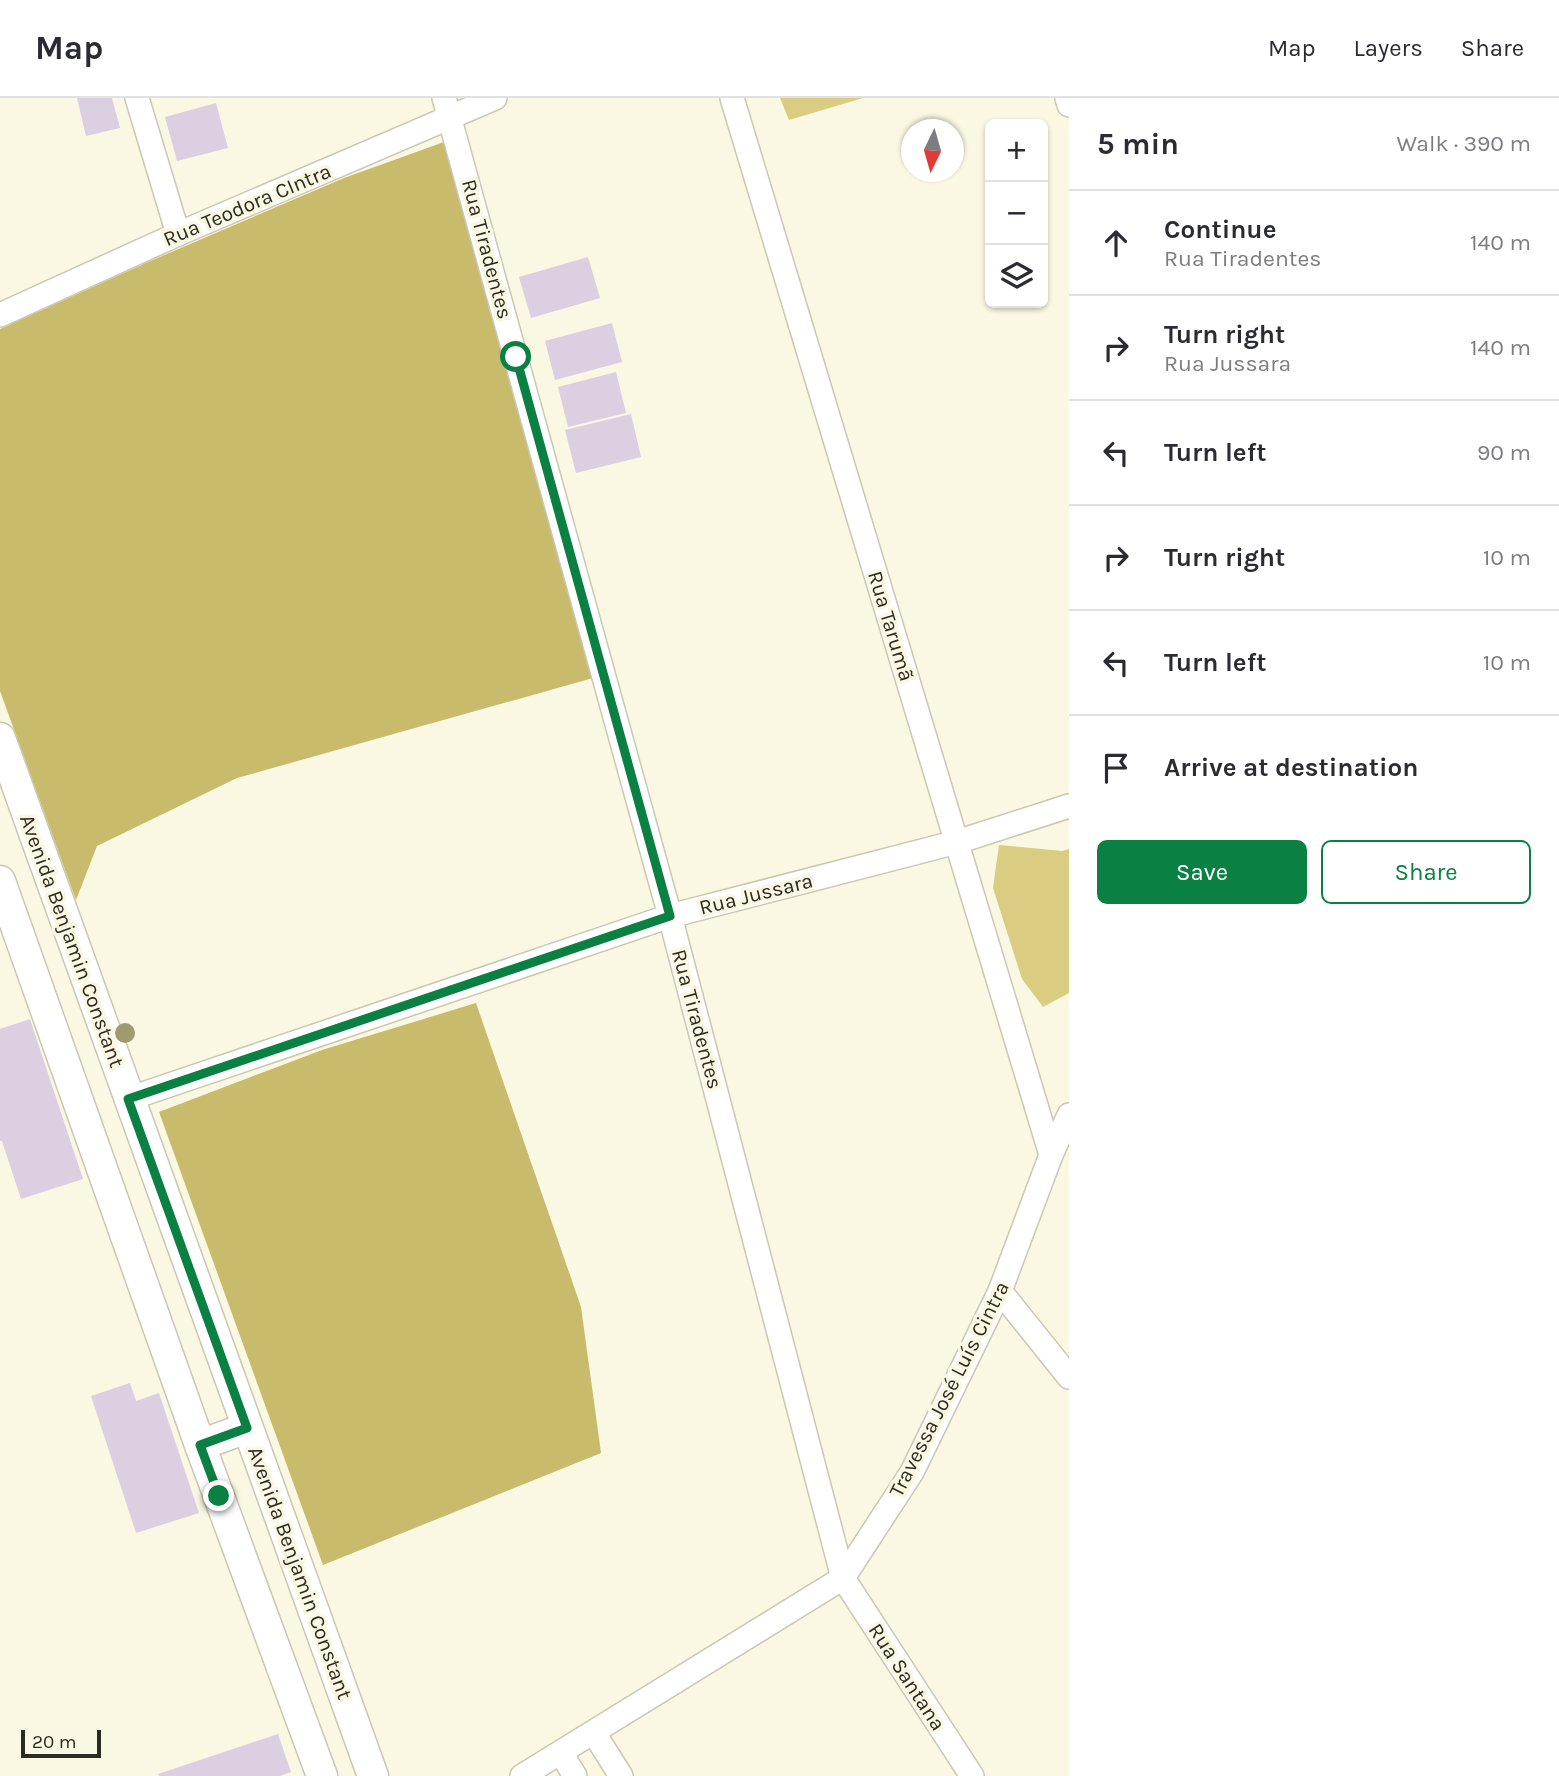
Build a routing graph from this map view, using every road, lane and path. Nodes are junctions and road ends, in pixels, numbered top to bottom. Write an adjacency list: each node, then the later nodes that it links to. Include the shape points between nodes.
1 (137, 98): 7 (street)
2 (495, 98): 6 (street, Rua Teodora CIntra)
3 (732, 98): 11 (street, Rua Tarumã)
4 (1067, 98): 5 (street)
5 (1069, 105)
6 (447, 108): 7 (street, Rua Teodora CIntra); 13 (street, Rua Tiradentes)
7 (178, 234): 8 (street, Rua Teodora CIntra)
8 (0, 315)
9 (0, 738): 14 (street, Avenida Benjamin Constant)
10 (1069, 806): 11 (street, Rua Jussara)
11 (957, 842): 13 (street, Rua Jussara); 16 (street, Rua Tarumã)
12 (0, 881): 20 (street)
13 (670, 916): 14 (street, Rua Jussara); 21 (street, Rua Tiradentes)
14 (128, 1099): 19 (street, Avenida Benjamin Constant)
15 (1069, 1115): 16 (street, Travessa José Luís Cintra)
16 (1051, 1155): 17 (street, Travessa José Luís Cintra)
17 (1000, 1291): 18 (street); 21 (street, Travessa José Luís Cintra, via 912,1472)
18 (1069, 1377)
19 (247, 1428): 20 (street); 25 (street, Avenida Benjamin Constant)
20 (200, 1445): 24 (street)
21 (843, 1578): 22 (street, Travessa José Luís Cintra); 29 (street, Rua Santana)
22 (594, 1733): 23 (street, Travessa José Luís Cintra); 28 (street)
23 (561, 1753): 26 (street, Travessa José Luís Cintra); 27 (street)
24 (322, 1776)
25 (373, 1776)
26 (522, 1776)
27 (575, 1776)
28 (621, 1776)
29 (972, 1776)

